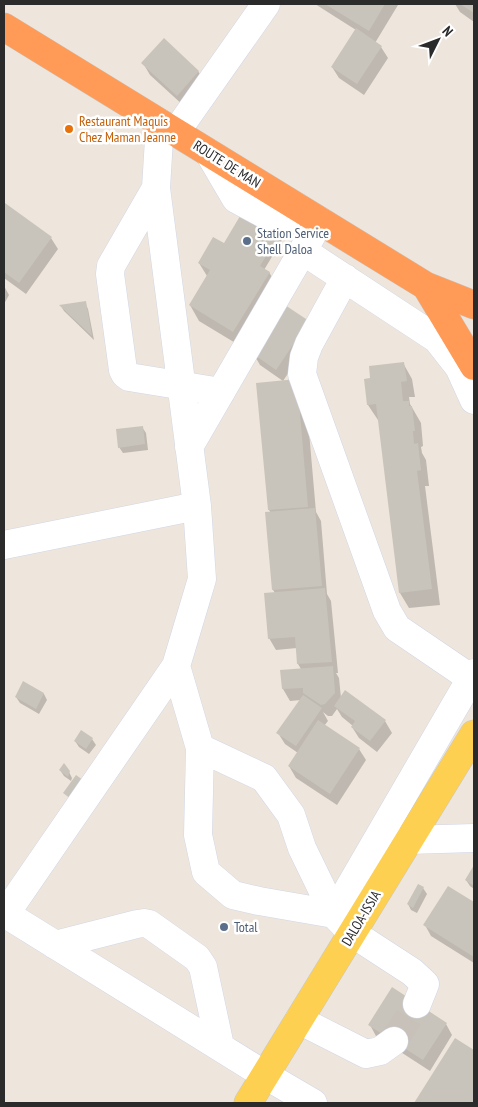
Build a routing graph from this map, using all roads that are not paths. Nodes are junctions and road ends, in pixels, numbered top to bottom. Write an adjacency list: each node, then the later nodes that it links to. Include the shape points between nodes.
1 (266, 4): 3 (street)
2 (4, 27): 3 (highway, ROUTE DE MAN)
3 (168, 128): 4 (street); 5 (highway, ROUTE DE MAN)
4 (156, 188): 11 (street); 11 (street, via 113,262 110,274 125,374)
5 (320, 221): 6 (street); 8 (highway, ROUTE DE MAN)
6 (303, 251): 7 (street); 12 (street)
7 (345, 278): 13 (street, via 437,339 459,367); 18 (street, via 304,357 302,374 387,612 397,628)
8 (426, 286): 9 (highway, ROUTE DE MAN); 10 (highway)
9 (474, 305)
10 (474, 366)
11 (181, 385): 12 (street); 14 (street)
12 (221, 392): 14 (street)
13 (474, 400)
14 (189, 447): 15 (street)
15 (197, 506): 16 (street); 17 (street, via 202,579)
16 (4, 545)
17 (176, 666): 20 (street); 23 (street)
18 (473, 676): 24 (street)
19 (474, 734): 22 (main road, DALOA-ISSIA)
20 (200, 748): 24 (street, via 264,778 291,815 302,848); 24 (street, via 198,835 206,872 233,895)
21 (474, 838): 22 (street)
22 (408, 840): 24 (main road, DALOA-ISSIA)
23 (4, 914): 25 (street)
24 (343, 923): 26 (street, via 425,984); 27 (main road, DALOA-ISSIA)
25 (55, 945): 29 (street); 29 (street, via 137,924 149,924 200,961)
26 (417, 1004)
27 (299, 1020): 28 (street, via 366,1054 380,1051); 30 (main road, DALOA-ISSIA)
28 (394, 1041)
29 (220, 1046): 30 (street)
30 (265, 1075): 31 (main road, DALOA-ISSIA); 32 (street)
31 (248, 1103)
32 (313, 1103)

